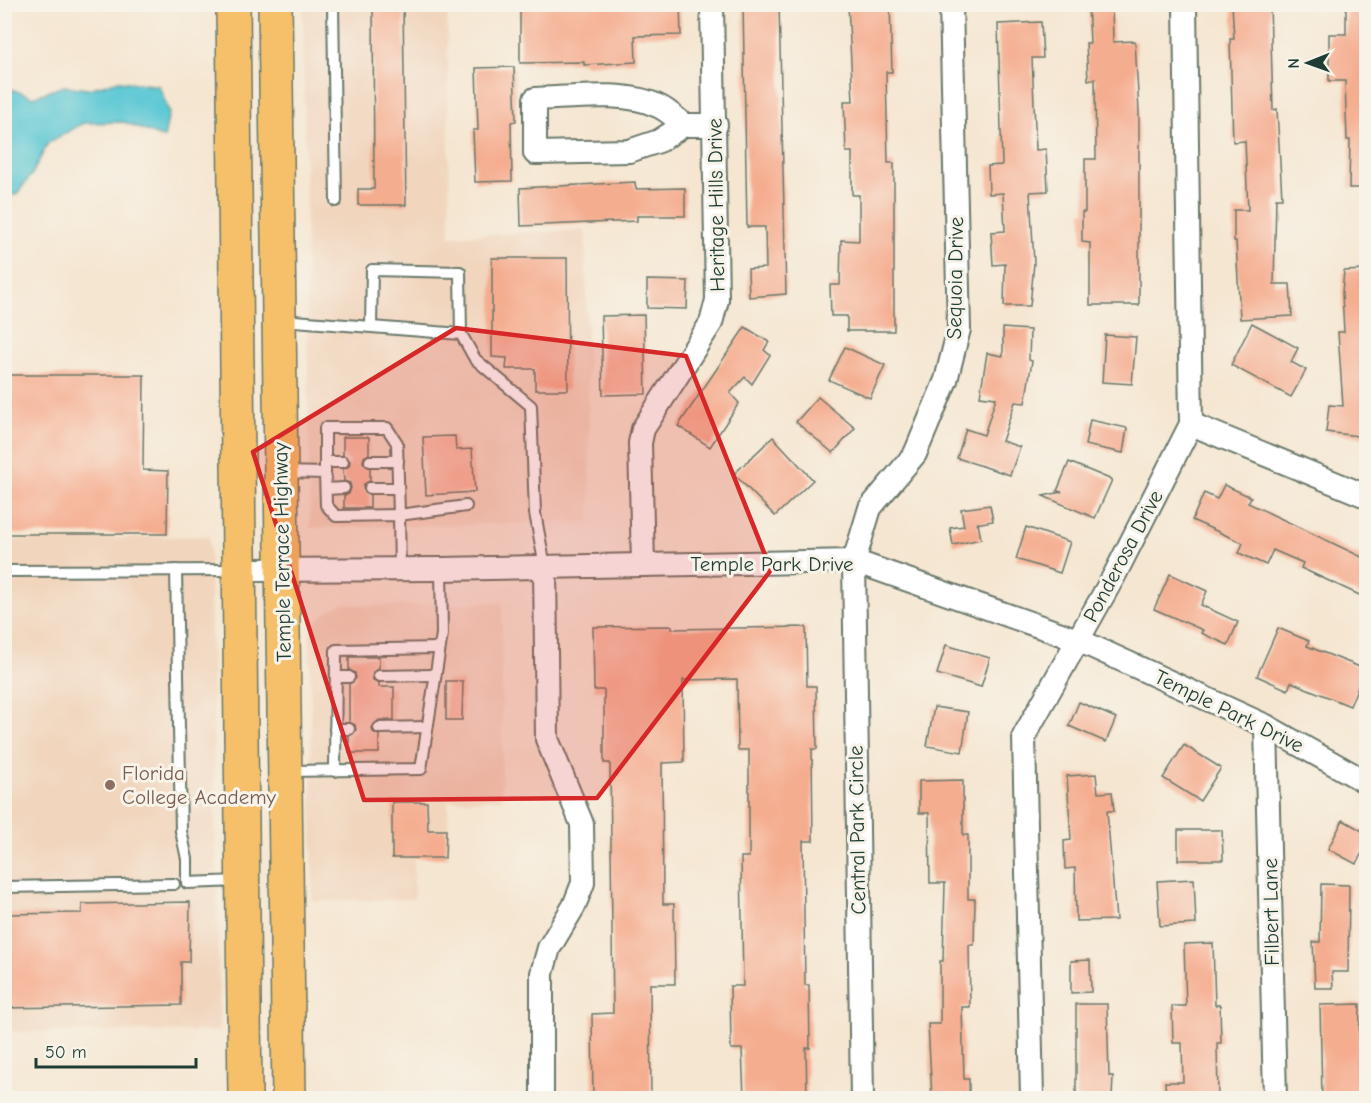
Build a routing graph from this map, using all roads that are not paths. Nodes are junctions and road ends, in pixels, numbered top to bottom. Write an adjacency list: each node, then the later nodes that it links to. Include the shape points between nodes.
1 (233, 4): 32 (main road, Temple Terrace Highway)
2 (275, 4): 10 (main road, Temple Terrace Highway)
3 (333, 4): 9 (lane)
4 (712, 4): 8 (street, Heritage Hills Drive)
5 (951, 4): 26 (street, Sequoia Drive, via 959,329 946,380 915,454 870,508)
6 (1185, 4): 13 (street, Ponderosa Drive)
7 (684, 125): 7 (street, via 643,100 535,99 536,153 629,151 659,141); 8 (street)
8 (716, 125): 27 (street, Heritage Hills Drive, via 715,313 643,429)
9 (336, 201)
10 (279, 320): 11 (lane); 18 (main road, Temple Terrace Highway)
11 (371, 326): 12 (lane); 12 (lane, via 372,270 460,272)
12 (461, 334): 28 (lane, via 475,359 531,406 535,513)
13 (1191, 424): 23 (street); 35 (street, Ponderosa Drive)
14 (370, 461): 15 (lane)
15 (398, 461): 17 (lane, via 397,443 387,428 335,428 325,429); 21 (lane)
16 (343, 462): 17 (lane)
17 (325, 467): 18 (lane); 22 (lane)
18 (281, 472): 33 (main road, Temple Terrace Highway)
19 (344, 488): 22 (lane)
20 (370, 488): 21 (lane)
21 (398, 488): 25 (lane)
22 (326, 489): 25 (lane, via 326,505 336,516)
23 (1366, 496)
24 (466, 506): 25 (lane)
25 (399, 515): 29 (lane)
26 (854, 561): 27 (street, Temple Park Drive); 35 (street, Temple Park Drive); 55 (street, Central Park Circle)
27 (643, 565): 28 (street, Temple Park Drive)
28 (545, 567): 30 (street, Temple Park Drive); 54 (street, via 547,739 582,824 583,883 549,948 542,973)
29 (400, 569): 30 (street, Temple Park Drive); 33 (street, Temple Park Drive)
30 (441, 569): 36 (lane)
31 (176, 570): 32 (lane); 34 (lane); 49 (lane, via 181,831 188,883)
32 (239, 570): 33 (street, Temple Park Drive); 49 (main road, Temple Terrace Highway)
33 (282, 571): 46 (main road, Temple Terrace Highway)
34 (4, 572)
35 (1078, 640): 41 (street, Temple Park Drive); 56 (street, Ponderosa Drive, via 1024,736)
36 (438, 648): 37 (lane); 40 (lane, via 336,650)
37 (434, 675): 39 (lane); 42 (lane)
38 (350, 676): 40 (lane)
39 (379, 676)
40 (336, 677): 44 (lane)
41 (1266, 726): 48 (street, Temple Park Drive); 57 (street, Filbert Lane)
42 (427, 727): 43 (lane); 47 (lane, via 421,769)
43 (379, 728)
44 (336, 729): 45 (lane); 47 (lane)
45 (349, 729)
46 (285, 771): 47 (lane); 53 (main road, Temple Terrace Highway)
47 (335, 771)
48 (1366, 782)
49 (242, 880): 52 (main road, Temple Terrace Highway)
50 (174, 884): 51 (lane)
51 (4, 887)
52 (245, 1098)
53 (289, 1098)
54 (542, 1098)
55 (862, 1098)
56 (1032, 1098)
57 (1275, 1098)

